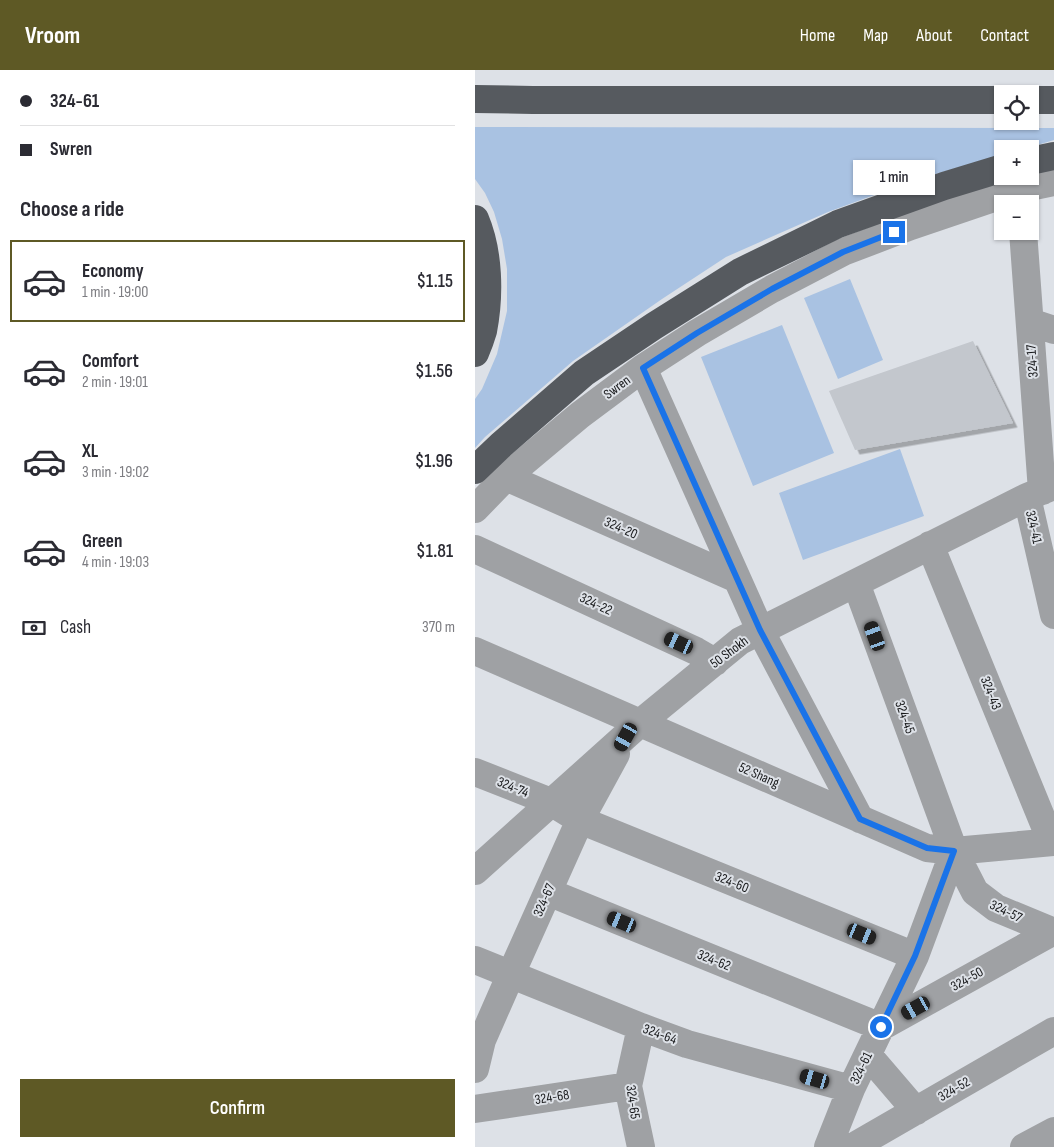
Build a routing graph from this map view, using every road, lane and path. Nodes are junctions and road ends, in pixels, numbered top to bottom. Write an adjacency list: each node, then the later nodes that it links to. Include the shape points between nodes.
1 (475, 99): 2 (highway)
2 (994, 100)
3 (1039, 100): 4 (highway)
4 (1054, 100)
5 (1054, 156): 6 (highway)
6 (1039, 159)
7 (994, 171): 15 (highway, via 838,224 740,272 584,373)
8 (1054, 182): 9 (street, Swren)
9 (1020, 190): 14 (street, Swren, via 843,252 772,289)
10 (475, 219): 13 (highway, via 481,233 487,278 483,332)
11 (1025, 240): 12 (street, 324-17)
12 (1042, 326): 17 (street, 324-17)
13 (475, 353)
14 (643, 368): 16 (street, Swren); 21 (street)
15 (475, 470)
16 (506, 477): 18 (street, Swren); 21 (street, 324-20)
17 (1041, 491): 19 (street, 50 Shokh); 23 (street, 324-41)
18 (475, 509)
19 (931, 545): 22 (street, 50 Shokh); 32 (street, 324-43)
20 (475, 549): 26 (street, 324-22, via 696,650)
21 (737, 579): 24 (street)
22 (856, 583): 24 (street, 50 Shokh); 33 (street, 324-45)
23 (1054, 615)
24 (760, 630): 26 (street, 50 Shokh, via 740,641); 30 (street)
25 (475, 651): 27 (street, 52 Shang)
26 (715, 662): 27 (street, 50 Shokh)
27 (633, 730): 29 (street, 50 Shokh); 30 (street, 52 Shang); 31 (street, 324-67)
28 (475, 772): 29 (street, 324-74)
29 (551, 802): 31 (street, 324-60); 34 (street, 50 Shokh)
30 (860, 819): 33 (street, 52 Shang, via 927,848)
31 (580, 820): 35 (street, 324-67); 37 (street, 324-60)
32 (1052, 841): 33 (street, 52 Shang)
33 (954, 851): 36 (street, 324-57, via 975,892 996,908); 37 (street, 324-61)
34 (475, 871)
35 (548, 892): 39 (street, 324-67); 41 (street, 324-62)
36 (1054, 931): 41 (street, 324-50)
37 (915, 956): 41 (street, 324-61)
38 (475, 960): 39 (street, 324-64)
39 (511, 974): 40 (street, 324-64); 44 (street, 324-67, via 482,1040)
40 (641, 1027): 45 (street, 324-65); 46 (street, 324-64, via 687,1044)
41 (881, 1027): 43 (street, 324-61)
42 (1054, 1031): 48 (street, 324-52)
43 (867, 1055): 46 (street, 324-61); 48 (street)
44 (475, 1069)
45 (628, 1086): 47 (street, 324-68); 50 (street, 324-65)
46 (851, 1089): 51 (street, 324-61)
47 (475, 1109)
48 (916, 1111): 52 (street, 324-52)
49 (1054, 1131): 53 (street)
50 (641, 1147)
51 (828, 1147)
52 (853, 1147)
53 (1024, 1147)

